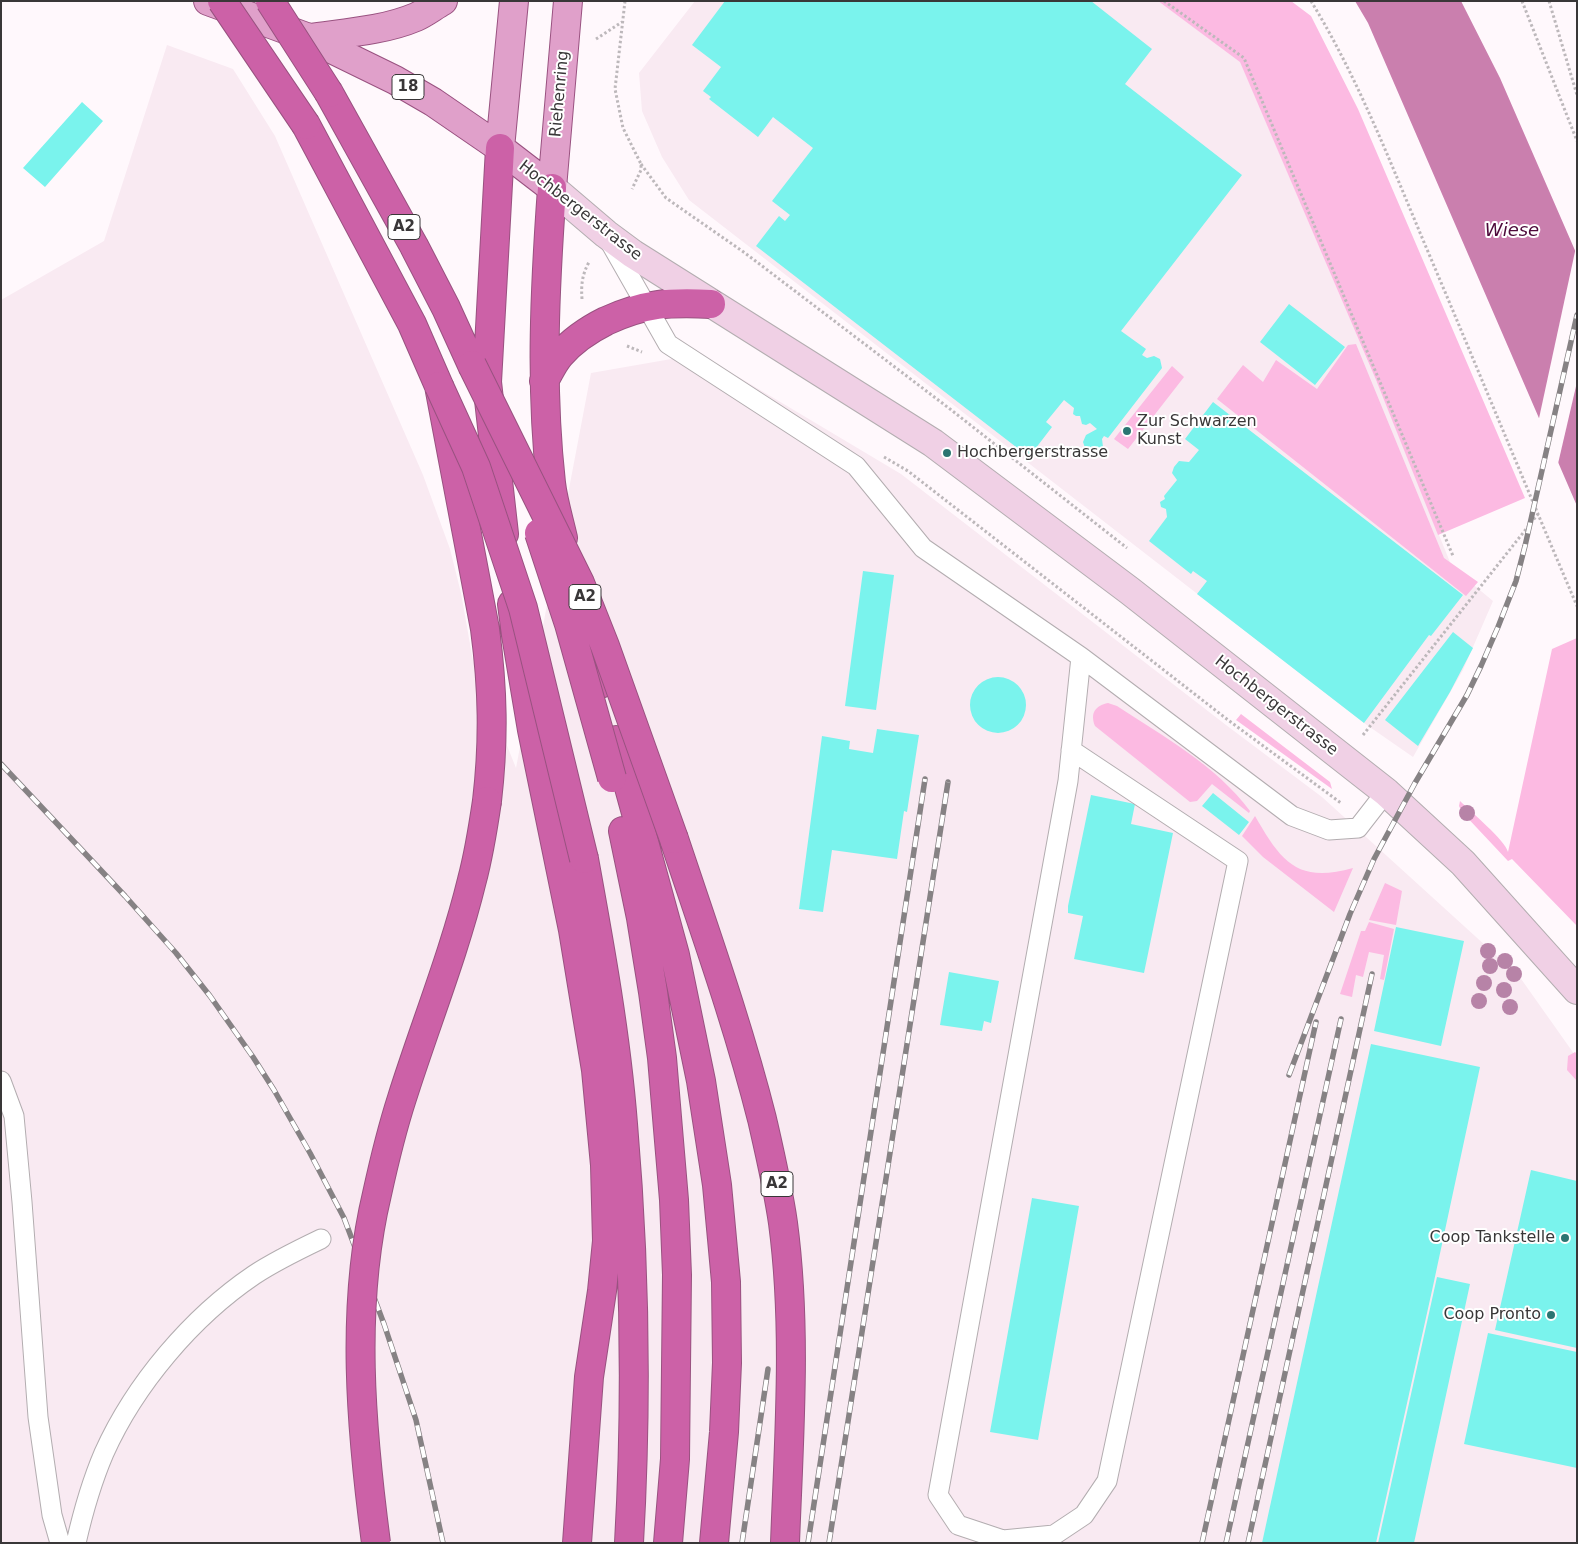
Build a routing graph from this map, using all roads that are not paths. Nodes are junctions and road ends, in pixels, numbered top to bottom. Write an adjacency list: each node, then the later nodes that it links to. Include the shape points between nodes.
1 (208, 1): 7 (main road, Hochbergerstrasse / 18)
2 (222, 1): 15 (highway, A2, bridge, via 306,125 412,324)
3 (270, 1): 13 (highway, A2, bridge, via 329,94 405,229)
4 (443, 1): 7 (main road, 18, via 416,17 364,31)
5 (514, 1): 8 (main road)
6 (568, 1): 9 (main road, Riehenring)
7 (309, 38): 8 (main road, Hochbergerstrasse / 18, via 395,80)
8 (500, 148): 9 (main road, Hochbergerstrasse / 18); 25 (highway, via 487,382 516,635 573,930 596,1070 605,1165 606,1241 590,1377)
9 (552, 188): 10 (main road, Hochbergerstrasse / 18); 14 (highway, via 544,292)
10 (606, 234): 11 (main road, Hochbergerstrasse); 12 (lane)
11 (711, 304): 12 (highway); 18 (main road, Hochbergerstrasse, via 933,443 1130,590)
12 (647, 306): 14 (highway, via 592,328 574,340 558,356); 16 (lane, via 668,344 856,466 923,548)
13 (472, 365): 27 (highway, A2, bridge, via 511,457 569,624 612,778 641,918 662,1058 677,1275 675,1459); 29 (highway, A2, bridge, via 580,583 605,646 713,953 750,1074 772,1159 787,1256 790,1395)
14 (544, 381): 28 (highway, via 553,494 580,614 675,955 701,1081 726,1282 724,1432)
15 (439, 386): 24 (highway, bridge, via 485,629 491,691 492,756 472,880 451,954 401,1100 376,1196 362,1285 361,1377); 26 (highway, A2, bridge, via 476,467 523,608 584,859 609,1000 623,1123 631,1243 634,1460)
16 (1080, 657): 17 (lane); 18 (lane, via 1292,816 1329,830 1358,828)
17 (1071, 750): 17 (lane, via 938,1495 958,1525 1003,1540 1054,1536 1084,1515 1107,1480 1238,861)
18 (1386, 792): 19 (main road, Hochbergerstrasse, via 1463,863)
19 (1577, 990)
20 (1, 1081): 22 (lane, via 14,1116 38,1417 52,1515)
21 (320, 1239): 23 (lane, via 271,1265 237,1288 202,1317 162,1361 130,1404 105,1452)
22 (60, 1543)
23 (76, 1543)
24 (376, 1543)
25 (577, 1543)
26 (629, 1543)
27 (668, 1543)
28 (714, 1543)
29 (785, 1543)

